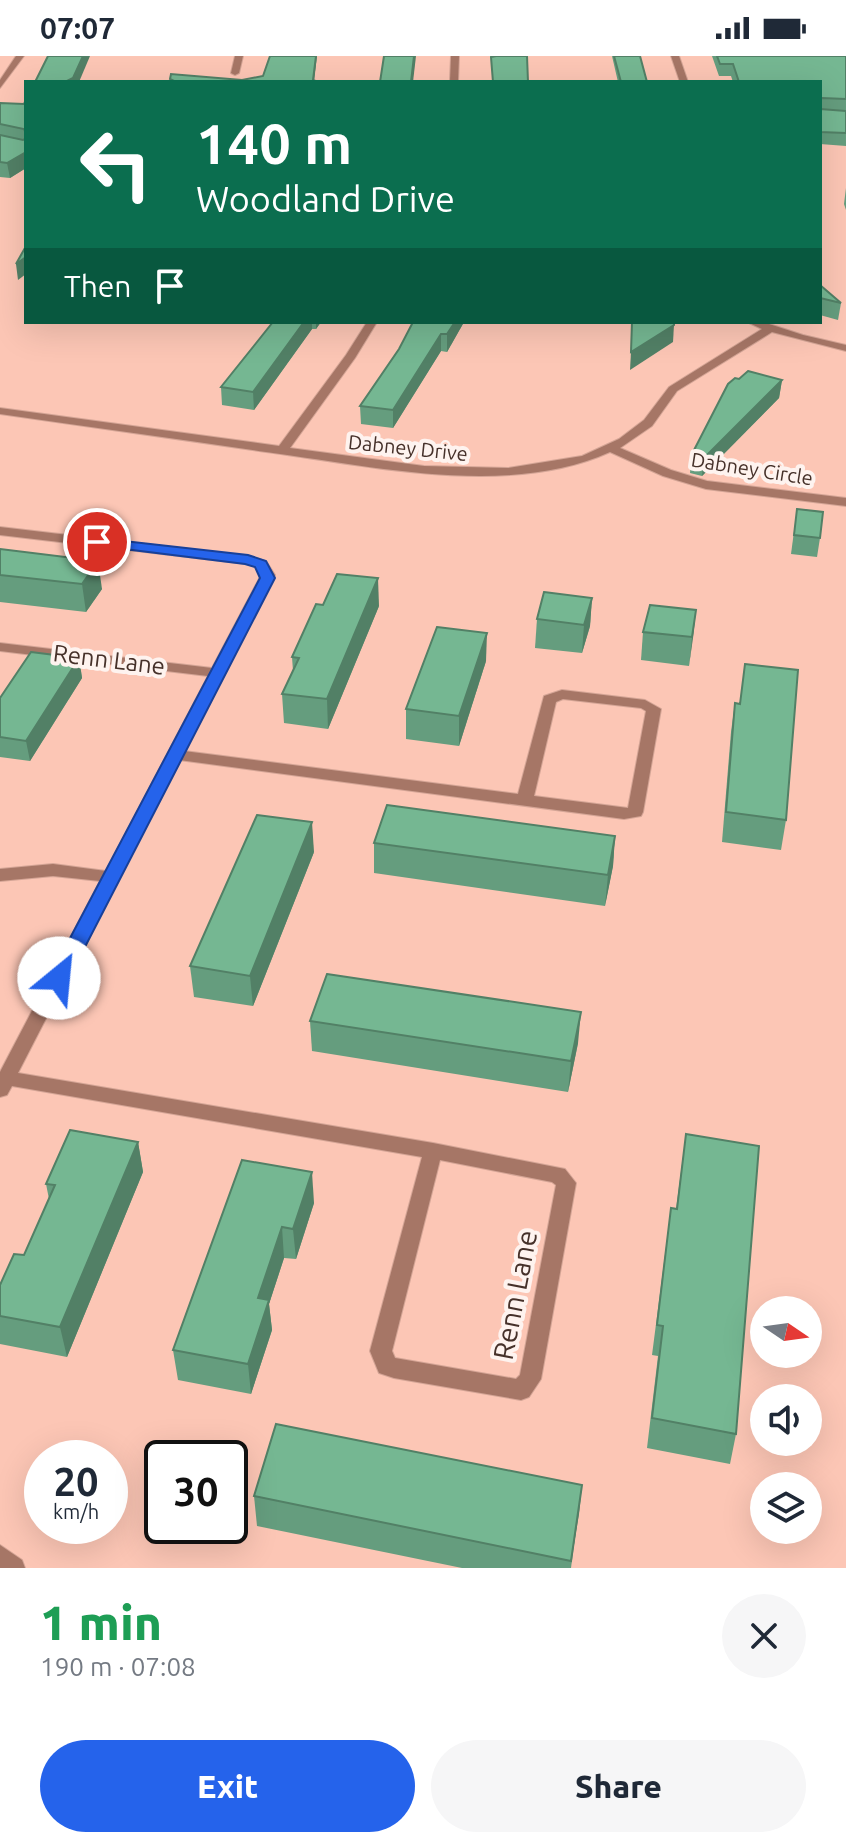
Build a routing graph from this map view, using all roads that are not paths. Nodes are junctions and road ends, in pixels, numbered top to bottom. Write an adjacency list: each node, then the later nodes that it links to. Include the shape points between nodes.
1 (20, 56): 5 (street)
2 (239, 56): 7 (street)
3 (455, 56): 8 (street)
4 (675, 56): 9 (street)
5 (14, 65): 6 (street); 10 (street)
6 (0, 66)
7 (235, 73)
8 (454, 80)
9 (683, 80)
10 (0, 86)
11 (371, 324): 17 (street)
12 (757, 324): 13 (street)
13 (770, 329): 14 (street); 16 (street, Dabney Drive, via 673,389 648,423)
14 (846, 348)
15 (0, 411): 17 (street, Dabney Drive)
16 (610, 448): 17 (street, Dabney Drive, via 552,466 484,473); 18 (street, Dabney Circle, via 706,485)
17 (282, 450)
18 (846, 502)
19 (0, 531): 21 (street, Renn Lane, via 248,560 263,567 268,578)
20 (0, 647): 21 (street, Renn Lane)
21 (218, 673): 22 (street, Renn Lane)
22 (174, 755): 23 (street); 25 (street, Renn Lane)
23 (525, 800): 23 (street, via 635,812 654,709 552,696)
24 (0, 875): 25 (street, via 53,870)
25 (112, 877): 26 (street, Renn Lane)
26 (3, 1084): 27 (street, Renn Lane)
27 (433, 1151): 27 (street, Renn Lane, via 383,1358 394,1368 521,1390 530,1379 566,1183 558,1175)
28 (0, 1557): 29 (street)
29 (13, 1568)

